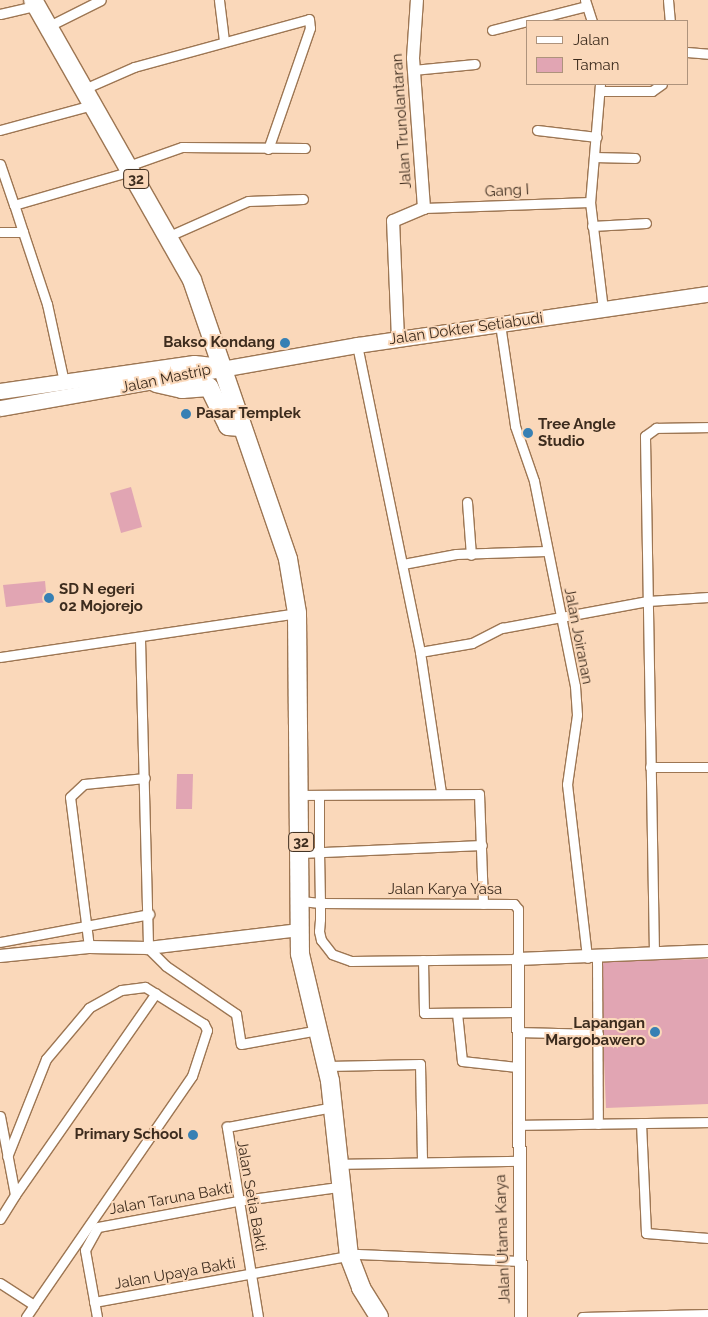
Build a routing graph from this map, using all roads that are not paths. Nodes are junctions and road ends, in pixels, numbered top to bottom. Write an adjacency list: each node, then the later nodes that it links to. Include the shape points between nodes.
1 (101, 0): 12 (street)
2 (219, 0): 14 (street)
3 (417, 0): 18 (street, Jalan Trunolantaran)
4 (668, 0): 11 (street)
5 (34, 3): 7 (street); 12 (highway, 32)
6 (586, 3): 9 (street); 10 (street)
7 (0, 14)
8 (526, 20): 13 (street)
9 (527, 20)
10 (592, 20)
11 (670, 20)
12 (47, 27): 21 (highway, 32)
13 (492, 30)
14 (224, 41): 21 (street, via 134,67); 27 (street, via 301,19 311,22)
15 (688, 52): 16 (street)
16 (708, 54)
17 (475, 64): 18 (street)
18 (413, 70): 35 (street, Jalan Trunolantaran)
19 (661, 85): 20 (street, via 652,92)
20 (600, 88): 25 (street)
21 (84, 89): 22 (highway, 32)
22 (92, 105): 23 (street); 31 (highway, 32)
23 (0, 130)
24 (537, 130): 25 (street)
25 (597, 137): 28 (street)
26 (305, 148): 27 (street)
27 (268, 149): 31 (street, via 182,148)
28 (594, 157): 29 (street); 33 (street)
29 (635, 158)
30 (0, 164): 34 (street)
31 (130, 168): 34 (street); 40 (highway, 32)
32 (303, 198): 40 (street, via 248,201)
33 (590, 202): 35 (street, Gang I); 37 (street)
34 (14, 205): 39 (street)
35 (424, 208): 44 (street, Jalan Trunolantaran, via 393,221)
36 (646, 223): 37 (street)
37 (592, 226): 42 (street)
38 (0, 232): 39 (street)
39 (23, 232): 47 (street, via 52,322)
40 (169, 236): 46 (highway, 32, via 192,280)
41 (708, 294): 42 (main road, Jalan Dokter Setiabudi)
42 (603, 309): 43 (main road, Jalan Dokter Setiabudi)
43 (500, 324): 44 (main road, Jalan Dokter Setiabudi); 56 (street, Jalan Joiranan, via 512,408 534,481)
44 (398, 338): 45 (main road, Jalan Dokter Setiabudi)
45 (356, 345): 46 (main road, Jalan Dokter Setiabudi); 58 (street)
46 (225, 366): 47 (main road, Jalan Mastrip, via 194,363); 48 (main road, Jalan Mastrip); 53 (highway, 32)
47 (64, 382): 49 (main road, Jalan Mastrip)
48 (156, 383): 51 (main road, Jalan Mastrip); 53 (highway, via 182,389 209,387 228,426)
49 (30, 387): 50 (main road, Jalan Mastrip); 51 (main road)
50 (0, 392)
51 (29, 404): 52 (main road, Jalan Mastrip)
52 (0, 408)
53 (240, 427): 61 (highway, 32, via 288,559)
54 (708, 427): 60 (street, via 656,428 646,433)
55 (467, 502): 57 (street)
56 (546, 551): 57 (street); 62 (street, Jalan Joiranan)
57 (471, 555): 58 (street)
58 (403, 564): 64 (street)
59 (708, 597): 60 (street)
60 (648, 601): 62 (street); 67 (street)
61 (297, 614): 63 (street); 70 (highway, 32)
62 (562, 620): 64 (street, via 502,628 472,642); 87 (street, Jalan Joiranan, via 575,686 577,715 567,784)
63 (140, 639): 65 (street); 68 (street)
64 (420, 652): 69 (street)
65 (0, 657)
66 (708, 766): 67 (street)
67 (650, 767): 85 (street)
68 (146, 778): 78 (street); 79 (street, via 84,784 70,797)
69 (441, 792): 71 (street); 72 (street, via 479,794)
70 (300, 795): 71 (street); 73 (highway, 32)
71 (319, 795): 74 (street)
72 (482, 845): 74 (street); 77 (street)
73 (301, 853): 74 (street); 75 (highway, 32)
74 (319, 853): 76 (street)
75 (301, 901): 76 (street, Jalan Karya Yasa); 80 (highway, 32)
76 (320, 903): 77 (street, Jalan Karya Yasa); 89 (street, via 321,940 340,959)
77 (483, 904): 88 (street, Jalan Karya Yasa, via 518,907)
78 (149, 914): 79 (street); 83 (street)
79 (86, 929): 81 (street); 82 (street)
80 (300, 930): 83 (street); 93 (highway, 32, via 300,954)
81 (0, 942)
82 (89, 947): 83 (street); 86 (street)
83 (148, 948): 93 (street, via 166,966 236,1014 241,1044)
84 (708, 951): 85 (street)
85 (654, 953): 87 (street)
86 (0, 956)
87 (592, 958): 88 (street); 95 (street, Jalan Joiranan)
88 (518, 959): 89 (street); 91 (street, Jalan Utama Karya)
89 (423, 960): 92 (street, via 424,1013)
90 (156, 993): 105 (street, via 131,987 89,1008 46,1059); 110 (street); 119 (street, via 204,1024 207,1030 198,1063)
91 (517, 1012): 92 (street); 94 (street, Jalan Utama Karya)
92 (457, 1013): 97 (street, via 462,1061)
93 (318, 1030): 96 (highway, 32)
94 (517, 1032): 95 (street); 97 (street, Jalan Utama Karya)
95 (598, 1034): 102 (street, Jalan Joiranan)
96 (328, 1066): 98 (highway, 32); 107 (street, via 420,1064)
97 (517, 1067): 104 (street, Jalan Utama Karya)
98 (333, 1107): 108 (highway, 32); 111 (street, Jalan Setia Bakti, via 230,1124)
99 (0, 1116): 103 (street)
100 (708, 1122): 101 (street)
101 (641, 1123): 102 (street); 113 (street, via 646,1233)
102 (598, 1124): 104 (street)
103 (1, 1127): 105 (street)
104 (517, 1129): 106 (street, Jalan Utama Karya)
105 (8, 1157): 110 (street)
106 (517, 1161): 107 (street); 115 (street, Jalan Utama Karya)
107 (422, 1162): 108 (street)
108 (336, 1164): 109 (highway, 32)
109 (338, 1187): 111 (street, Jalan Taruna Bakti); 114 (highway, 32)
110 (14, 1195): 112 (street)
111 (237, 1201): 116 (street, Jalan Setia Bakti); 118 (street, Jalan Taruna Bakti, via 98,1227 85,1250)
112 (0, 1220)
113 (708, 1238)
114 (349, 1256): 115 (street, Jalan Upaya Bakti); 116 (street, Jalan Upaya Bakti); 124 (highway, 32, via 360,1288)
115 (520, 1261): 125 (street, Jalan Utama Karya)
116 (251, 1275): 118 (street, Jalan Upaya Bakti); 123 (street, Jalan Setia Bakti)
117 (0, 1282): 119 (street)
118 (94, 1302): 122 (street)
119 (34, 1305): 121 (street)
120 (708, 1314): 126 (street)
121 (26, 1317)
122 (97, 1317)
123 (258, 1317)
124 (379, 1317)
125 (521, 1317)
126 (582, 1317)

